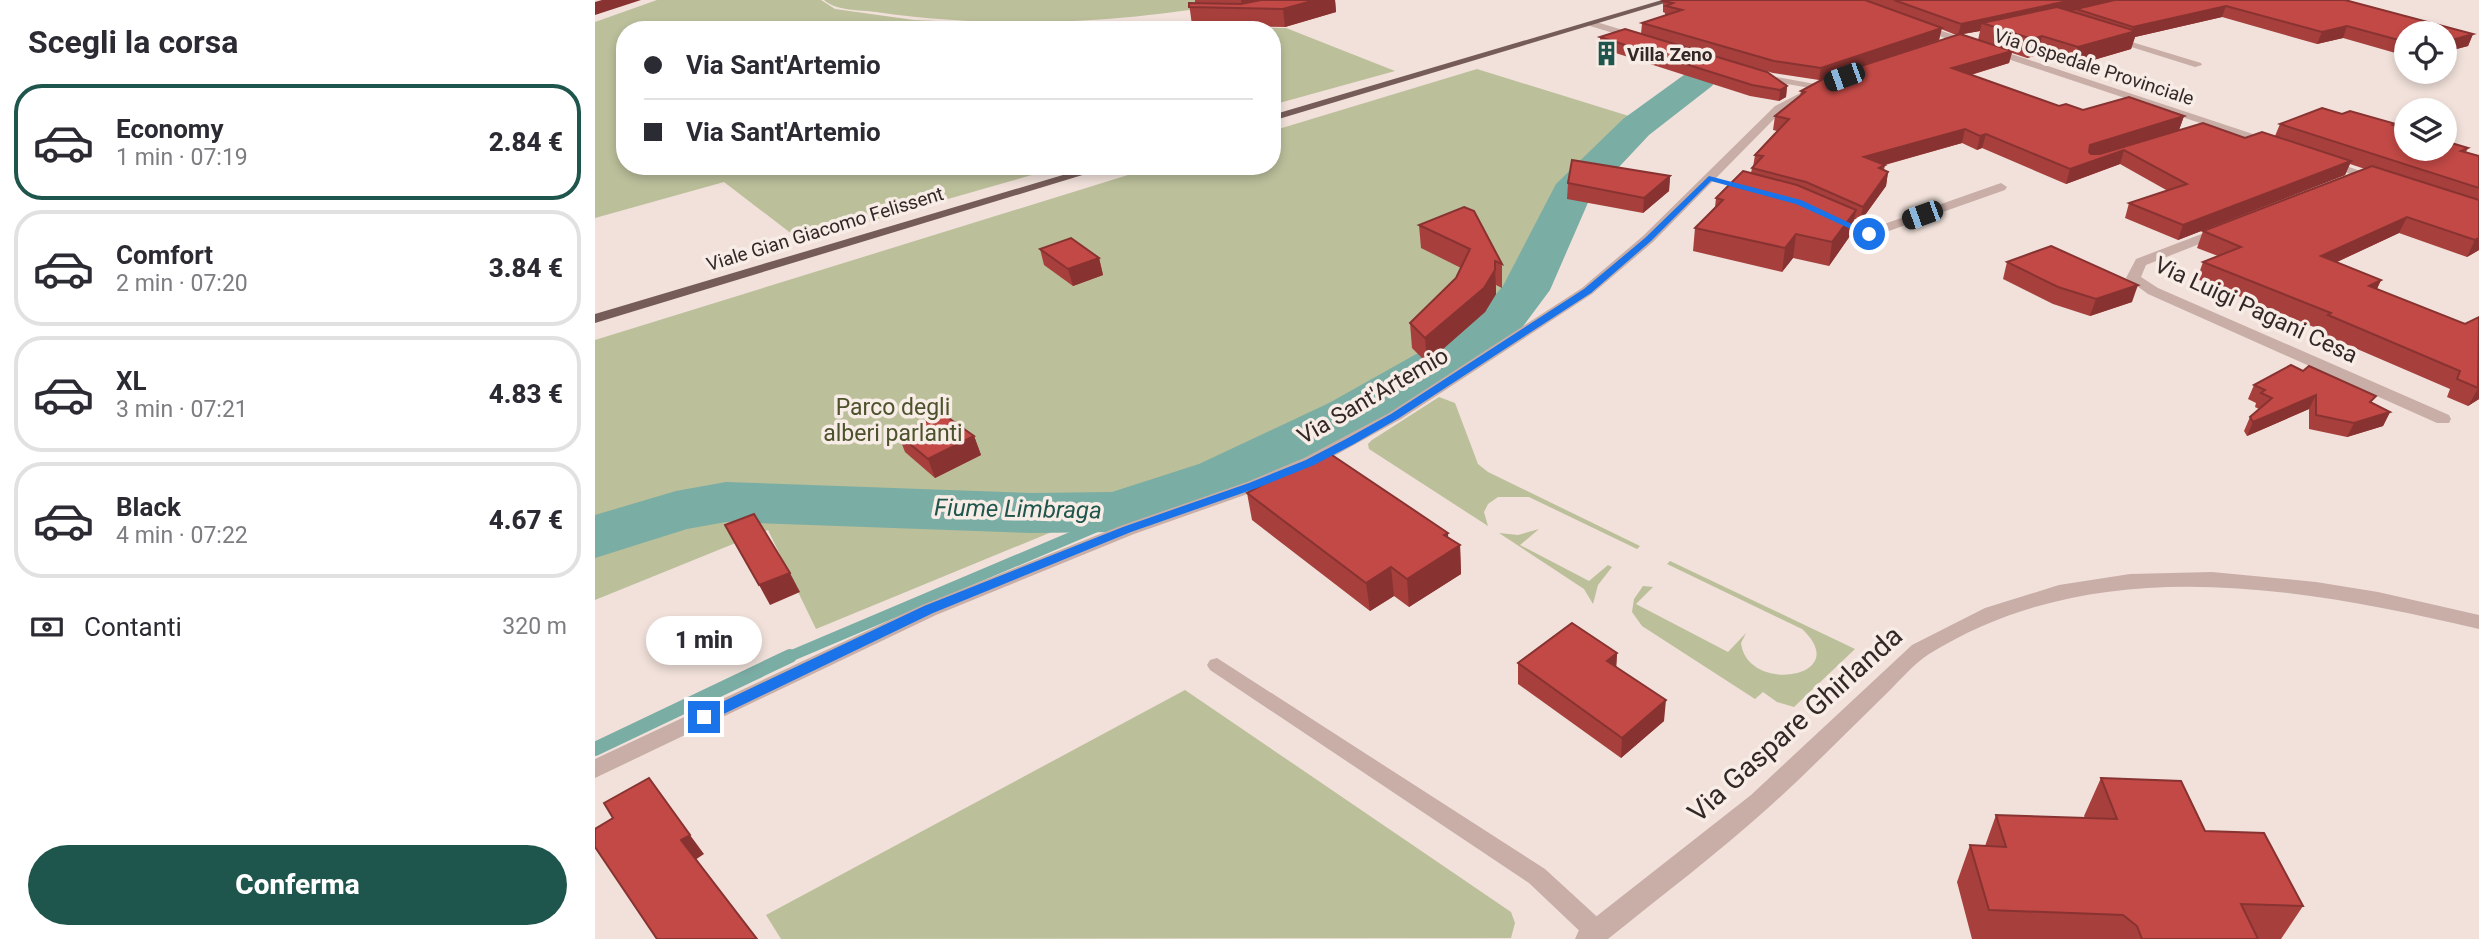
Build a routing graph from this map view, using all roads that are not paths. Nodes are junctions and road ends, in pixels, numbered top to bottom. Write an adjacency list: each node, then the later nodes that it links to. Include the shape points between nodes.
1 (1671, 0): 2 (main road)
2 (1593, 24): 6 (street); 15 (main road)
3 (1917, 26): 7 (street, Via Ospedale Provinciale)
4 (1979, 36): 7 (street)
5 (2108, 37): 9 (lane)
6 (1645, 40)
7 (1957, 40): 8 (street); 16 (street, Via Ospedale Provinciale)
8 (1940, 44)
9 (2198, 65)
10 (1759, 76): 11 (street)
11 (1771, 79): 13 (street); 14 (street)
12 (1832, 82): 13 (street, Via Sant'Artemio)
13 (1821, 86): 14 (street, Via Sant'Artemio)
14 (1797, 97): 31 (street, Via Sant'Artemio, via 1779,108 1715,180 1587,291 1395,416 1310,462 1253,486 1127,530 929,610)
15 (1281, 115)
16 (2214, 125): 17 (street, Via Ospedale Provinciale); 18 (street, Via Ospedale Provinciale)
17 (2190, 132)
18 (2277, 146)
19 (2315, 158): 21 (street)
20 (1076, 175): 27 (main road, Viale Gian Giacomo Felissent)
21 (2365, 175): 22 (street); 23 (street)
22 (2390, 183)
23 (2340, 185)
24 (2001, 187): 25 (street, via 1869,234)
25 (1825, 213)
26 (2240, 223): 28 (street, Via Luigi Pagani Cesa, via 2141,262 2133,278 2153,291)
27 (595, 319)
28 (2444, 419)
29 (2479, 622): 32 (street, Via Gaspare Ghirlanda, via 2316,589 2212,579 2130,581 2059,592 1991,613 1919,650 1759,802)
30 (1217, 665): 32 (lane, via 1537,876)
31 (595, 769)
32 (1592, 936)

